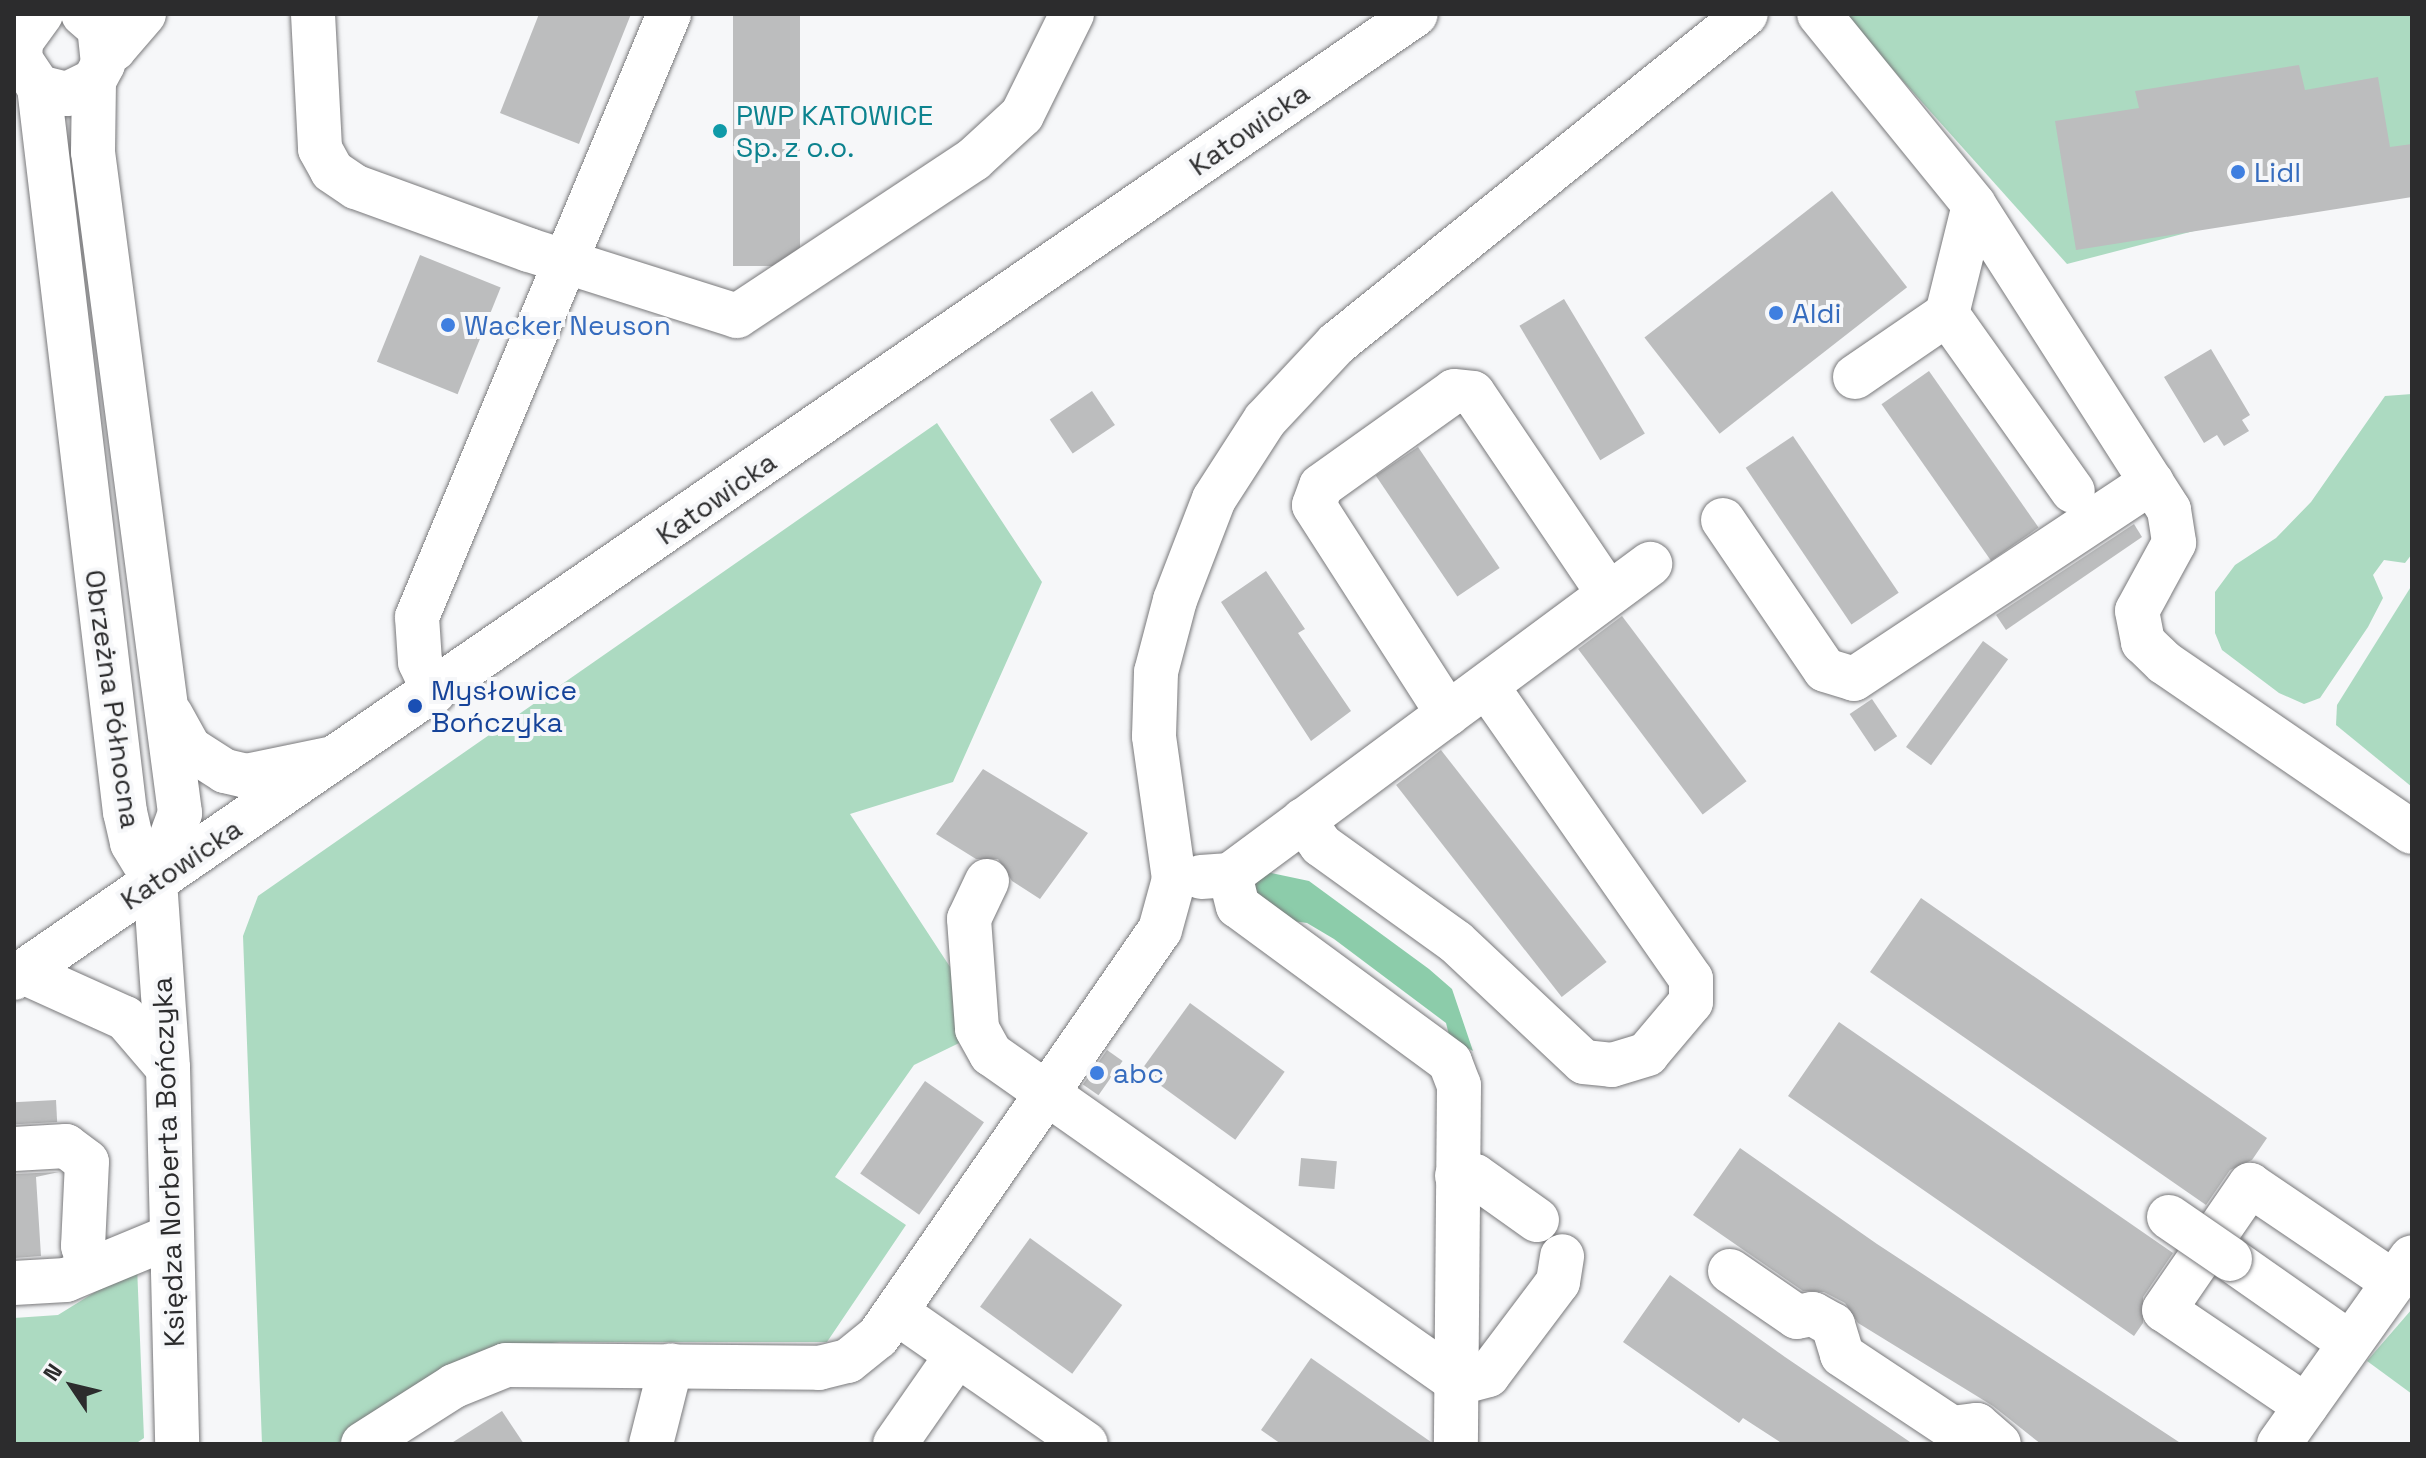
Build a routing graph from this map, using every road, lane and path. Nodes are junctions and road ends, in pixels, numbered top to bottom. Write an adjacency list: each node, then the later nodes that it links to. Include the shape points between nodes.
1 (144, 14): 9 (street, via 114,49)
2 (669, 14): 12 (street)
3 (1072, 14): 12 (street, via 1022,115 983,150 737,316)
4 (1416, 14): 21 (street, Katowicka)
5 (1746, 14): 28 (street, via 1336,344 1265,420 1214,499 1175,600 1156,672 1154,736)
6 (1819, 14): 11 (street)
7 (315, 17): 12 (street, via 320,149 332,171 356,187)
8 (25, 33): 10 (street, Obrzeżna Północna, via 24,67)
9 (91, 34): 10 (street, via 67,94); 22 (street, Obrzeżna Północna, via 93,152)
10 (39, 87): 29 (street, Obrzeżna Północna, via 125,812 132,843)
11 (1974, 205): 13 (street); 15 (street)
12 (566, 258): 21 (street, via 417,617 420,662)
13 (1947, 314): 14 (street); 16 (street)
14 (1855, 377)
15 (2152, 482): 17 (street, via 1854,679 1825,670); 26 (street, via 2169,510 2174,543 2137,611 2143,642 2165,663)
16 (2073, 491)
17 (1723, 520)
18 (1650, 564): 19 (street)
19 (1608, 593): 20 (street); 23 (street, via 1473,393 1454,391 1321,486 1314,505)
20 (1487, 687): 23 (street); 25 (street, via 1691,979 1691,1002 1647,1054 1612,1065 1584,1062 1456,942 1321,845)
21 (434, 692): 24 (street, Katowicka)
22 (169, 713): 24 (street, via 189,748 225,771 246,776); 29 (street, Obrzeżna Północna, via 180,813)
23 (1448, 714): 25 (street)
24 (342, 756): 29 (street, Katowicka)
25 (1303, 820): 27 (street)
26 (2412, 832)
27 (1230, 875): 28 (street); 35 (street, via 1238,906 1450,1062 1459,1085)
28 (1174, 879): 33 (street, via 1160,930)
29 (155, 881): 31 (street, Katowicka); 32 (street, Księdza Norberta Bończyka)
30 (987, 881): 33 (street, via 969,919 977,1029 991,1054)
31 (19, 975): 32 (street, via 125,1018)
32 (168, 1068): 38 (street, Księdza Norberta Bończyka)
33 (1047, 1091): 44 (street); 48 (street)
34 (14, 1149): 40 (street, via 66,1146 87,1162 83,1246)
35 (1457, 1176): 37 (street, via 1475,1176); 48 (street, via 1452,1343)
36 (2169, 1217): 45 (street, bridge)
37 (1537, 1220)
38 (170, 1237): 40 (street); 50 (street, Księdza Norberta Bończyka)
39 (1562, 1256): 48 (street, via 1558,1282 1488,1375)
40 (90, 1269): 43 (street, via 66,1280)
41 (2402, 1270): 45 (street); 49 (street, via 2250,1185 2164,1310)
42 (1730, 1271): 56 (street, via 1797,1317 1813,1314 1833,1325 1842,1355 1952,1428 1977,1425)
43 (14, 1283)
44 (896, 1312): 46 (street); 47 (street, via 848,1361 819,1368)
45 (2350, 1343): 49 (street)
46 (957, 1355): 53 (street); 54 (street)
47 (671, 1365): 51 (street, via 506,1365 454,1386); 52 (street)
48 (1459, 1383): 55 (street)
49 (2306, 1406): 57 (street)
50 (177, 1444)
51 (363, 1444)
52 (651, 1444)
53 (895, 1444)
54 (1086, 1444)
55 (1456, 1444)
56 (1999, 1444)
57 (2279, 1444)

